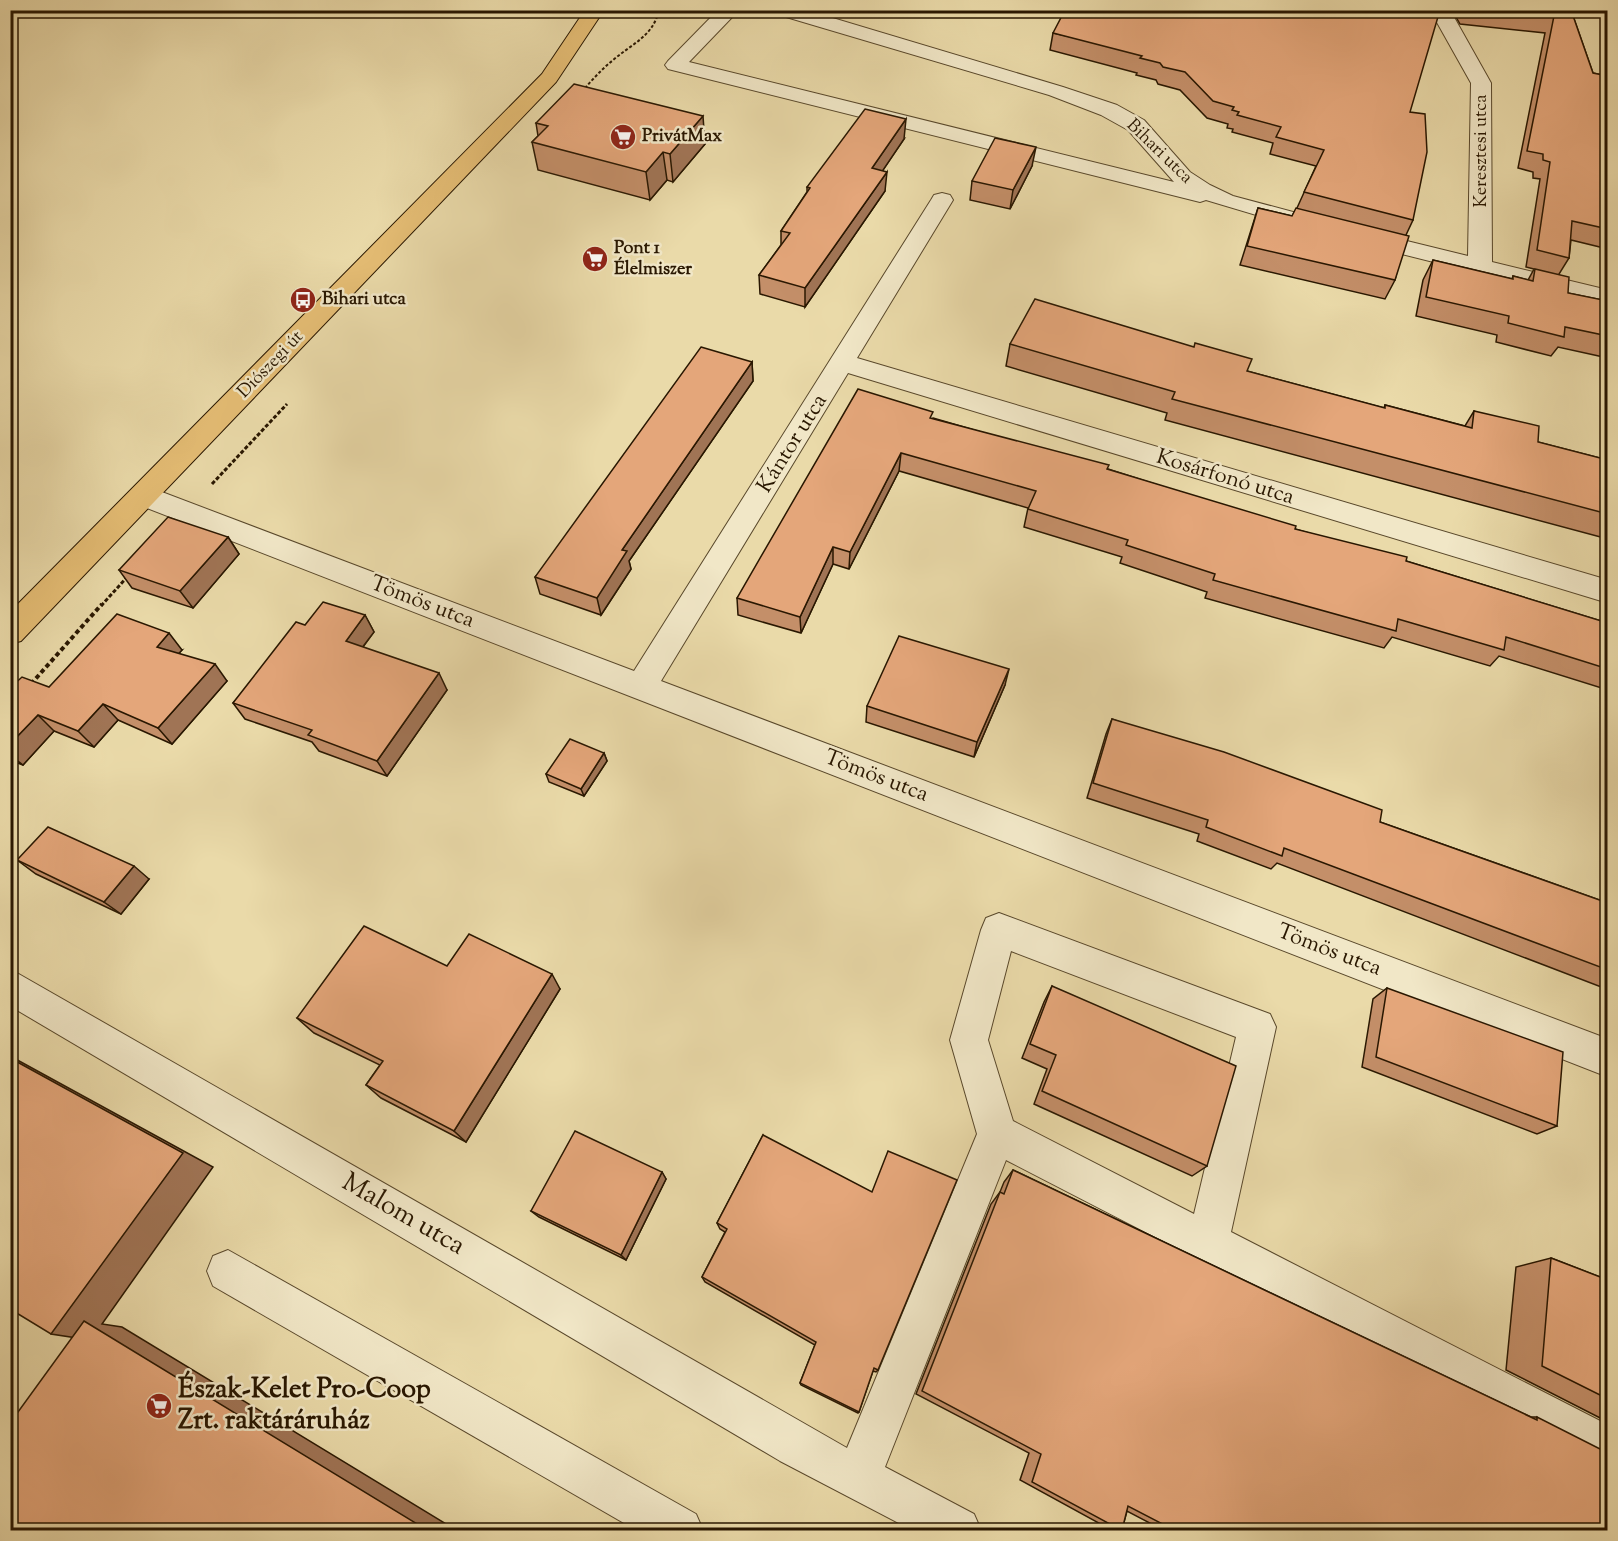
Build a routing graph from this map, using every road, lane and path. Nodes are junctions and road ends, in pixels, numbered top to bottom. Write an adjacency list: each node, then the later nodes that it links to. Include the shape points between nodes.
1 (613, 10): 6 (main road, Diószegi út)
2 (658, 10): 7 (path, via 644,39 611,61)
3 (730, 10): 9 (street, via 675,65)
4 (1440, 10): 14 (street, Keresztesi utca, via 1446,29 1475,65 1482,83)
5 (785, 11): 8 (street, Bihari utca, via 1074,97)
6 (587, 17): 18 (main road, Diószegi út, via 549,78)
7 (579, 94)
8 (1123, 118): 9 (street, via 1136,139 1133,154 1114,165); 11 (street, Bihari utca, via 1145,134 1182,177)
9 (1092, 168): 11 (street)
10 (942, 200): 16 (street, Kántor utca)
11 (1225, 201): 12 (street, Bihari utca)
12 (1318, 225)
13 (1341, 231): 14 (street)
14 (1480, 267): 15 (street)
15 (1608, 298)
16 (843, 363): 21 (street, Kosárfonó utca); 23 (street, Kántor utca)
17 (290, 401): 19 (path)
18 (144, 496): 19 (street, Tömös utca); 22 (main road, Diószegi út)
19 (185, 512): 23 (street, Tömös utca)
20 (130, 574): 24 (path)
21 (1608, 592)
22 (10, 632)
23 (641, 687): 26 (street, Tömös utca)
24 (28, 688)
25 (10, 986): 31 (street, Malom utca)
26 (1608, 1058)
27 (997, 1134): 28 (street); 28 (street, via 969,1040 999,930 1257,1026); 31 (street)
28 (1208, 1243): 30 (street)
29 (228, 1271): 32 (street)
30 (1608, 1449)
31 (858, 1478): 33 (street, Malom utca)
32 (680, 1530)
33 (958, 1530)

